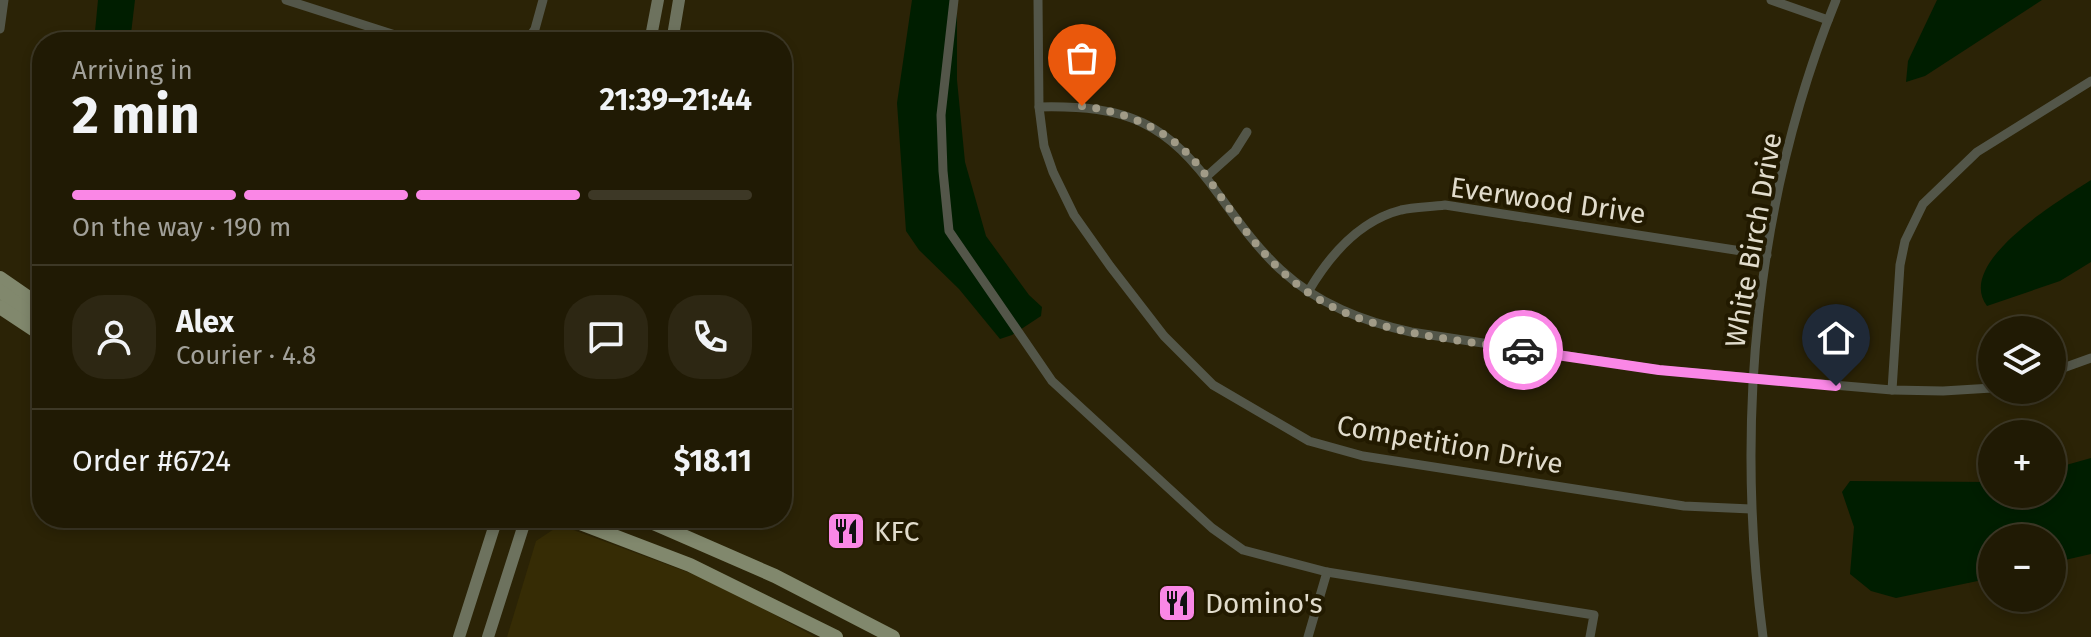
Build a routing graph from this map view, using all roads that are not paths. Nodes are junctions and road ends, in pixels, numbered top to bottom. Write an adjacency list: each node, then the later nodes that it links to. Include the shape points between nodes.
1 (4, 0): 11 (street)
2 (286, 0): 12 (street)
3 (543, 0): 13 (street)
4 (658, 0): 14 (main road)
5 (679, 0): 15 (main road)
6 (954, 0): 38 (street, via 941,115 949,231 1052,381 1152,475 1243,550)
7 (1038, 0): 17 (street, Competition Drive)
8 (1771, 0): 10 (street)
9 (1836, 0): 10 (street, White Birch Drive)
10 (1828, 20): 20 (street, White Birch Drive, via 1792,140)
11 (0, 29)
12 (386, 32)
13 (533, 32)
14 (652, 32)
15 (674, 32)
16 (2091, 81): 32 (street, via 1977,152 1923,204 1900,265)
17 (1039, 107): 19 (street, via 1082,106 1130,118 1159,131); 33 (street, Competition Drive, via 1053,172 1074,215 1110,266 1164,336 1213,385 1269,419 1309,441 1363,456 1684,506)
18 (1247, 132): 19 (street)
19 (1206, 177): 23 (street, via 1267,256)
20 (1767, 255): 23 (street, Everwood Drive, via 1445,205 1400,210 1369,224 1341,245); 30 (street, White Birch Drive)
21 (0, 278): 24 (main road)
22 (0, 291): 26 (main road)
23 (1308, 292): 30 (street, via 1370,323 1411,332)
24 (32, 300)
25 (0, 307): 27 (main road)
26 (32, 314)
27 (32, 328)
28 (2091, 358): 29 (street)
29 (2066, 367)
30 (1752, 379): 32 (street); 33 (street, White Birch Drive)
31 (1978, 389): 32 (street)
32 (1892, 390)
33 (1751, 509): 45 (street, White Birch Drive)
34 (494, 528): 39 (main road)
35 (523, 528): 40 (main road)
36 (593, 528): 41 (main road, via 690,565)
37 (665, 528): 42 (main road, via 775,576)
38 (1327, 572): 43 (street); 44 (street, via 1594,615)
39 (459, 637)
40 (488, 637)
41 (836, 637)
42 (893, 637)
43 (1308, 637)
44 (1590, 637)
45 (1763, 637)

